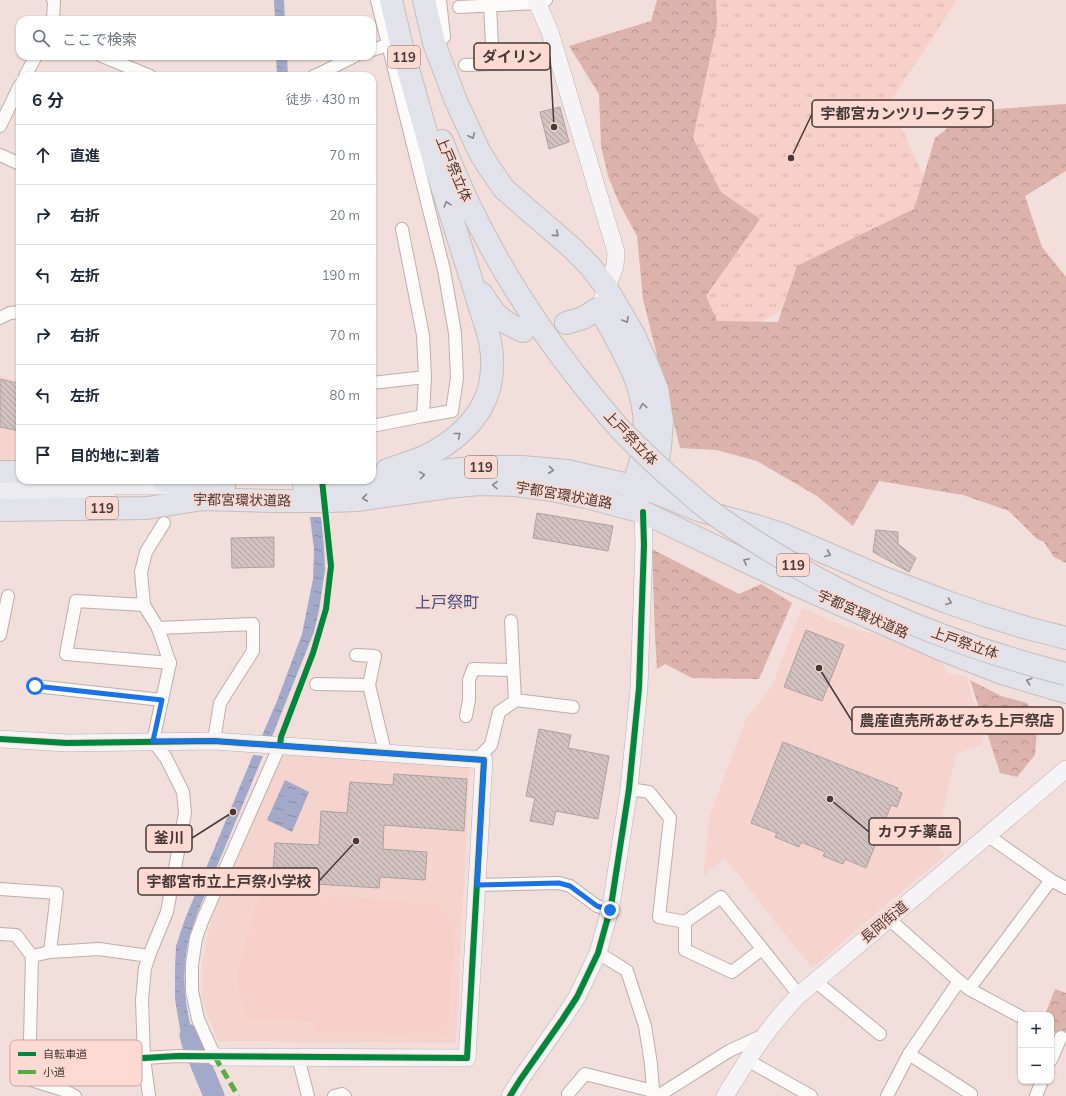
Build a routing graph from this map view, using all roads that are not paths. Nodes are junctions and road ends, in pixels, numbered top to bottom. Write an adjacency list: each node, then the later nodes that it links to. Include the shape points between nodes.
1 (53, 0): 11 (street)
2 (377, 0): 13 (street)
3 (391, 0): 25 (highway, 119, via 403,50)
4 (400, 0): 25 (highway, 上戸祭立体 / 119, via 412,48)
5 (415, 0): 25 (highway, 上戸祭立体 / 119)
6 (424, 0): 25 (highway, 119, via 434,43)
7 (440, 0): 12 (street)
8 (540, 1): 9 (street); 31 (street, via 616,252 615,266)
9 (490, 5): 10 (street); 19 (street)
10 (459, 7)
11 (53, 16)
12 (444, 37)
13 (388, 45): 14 (street); 40 (street, via 444,270 455,333 457,378 452,412)
14 (376, 49)
15 (34, 60): 21 (street)
16 (112, 60): 22 (street)
17 (348, 60): 23 (street)
18 (518, 63): 19 (street)
19 (493, 64): 20 (street)
20 (465, 65)
21 (27, 72)
22 (140, 72)
23 (325, 72)
24 (16, 93): 26 (street)
25 (438, 107): 30 (highway, 119, one-way to 25); 31 (highway, 119, one-way to 31, via 479,151 504,190 571,247); 37 (highway, 上戸祭立体 / 119, via 448,158 492,250 550,343)
26 (0, 126)
27 (0, 155): 28 (street)
28 (16, 162)
29 (402, 229): 38 (street, via 423,335)
30 (459, 241): 36 (highway, 119, via 479,289 491,308 500,318); 44 (highway, 119, one-way to 30, via 430,454 449,442 473,421 486,397 491,382 492,366 489,336)
31 (606, 286): 32 (street); 50 (highway, 119, one-way to 50, via 633,334 657,389 662,421 660,447)
32 (599, 308): 35 (highway, via 583,318); 50 (highway, one-way to 32, via 641,459 645,437 643,402 628,360)
33 (16, 312): 34 (street)
34 (0, 318)
35 (566, 324)
36 (523, 330)
37 (577, 369): 64 (highway, 上戸祭立体 / 119, via 599,388 667,461 736,516 792,552 846,582 959,631); 67 (highway, 上戸祭立体 / 119, bridge, via 619,427 652,460 693,497 779,557 899,618 948,638)
38 (425, 377): 39 (street); 40 (street)
39 (376, 382)
40 (423, 416): 41 (street)
41 (376, 425)
42 (0, 472): 43 (highway)
43 (16, 472)
44 (376, 473)
45 (376, 483): 50 (highway, 宇都宮環状道路 / 119, one-way to 50, via 463,469 522,467 567,471)
46 (0, 484): 51 (main road, 宇都宮環状道路)
47 (175, 484): 51 (highway, 119)
48 (343, 484): 52 (highway, 119)
49 (370, 484): 52 (highway, 宇都宮環状道路 / 119, one-way to 49)
50 (642, 489): 55 (highway); 62 (highway, 宇都宮環状道路 / 119, one-way to 62, via 701,511 784,535 884,578 982,614)
51 (200, 492): 52 (highway, 宇都宮環状道路 / 119); 53 (main road, 宇都宮環状道路); 54 (highway, 119, via 147,508)
52 (328, 493): 55 (highway, 宇都宮環状道路 / 119, one-way to 52, via 586,497 514,485 479,484 357,500)
53 (0, 497)
54 (0, 510)
55 (643, 512): 71 (highway, 宇都宮環状道路 / 119, one-way to 55, via 1002,673 943,650 781,578); 83 (street, via 639,688)
56 (164, 523): 58 (street, via 146,552 140,572)
57 (8, 596): 61 (street)
58 (144, 606): 60 (street); 65 (street, via 76,601 66,654)
59 (511, 620): 66 (street)
60 (158, 628): 65 (street); 78 (street, via 253,624 253,651 220,703)
61 (0, 635)
62 (1066, 638)
63 (356, 655): 69 (street, via 375,656)
64 (1066, 662)
65 (170, 664): 72 (street)
66 (514, 670): 73 (street); 75 (street, via 472,669)
67 (1066, 674)
68 (316, 684): 69 (street)
69 (369, 685): 80 (street)
70 (35, 686): 72 (street)
71 (1066, 692)
72 (162, 700): 77 (street)
73 (515, 700): 74 (street); 81 (street, via 499,712 491,745)
74 (573, 707)
75 (466, 716)
76 (0, 739): 77 (street, via 67,742)
77 (153, 741): 78 (street); 97 (street, via 166,758 183,792 185,813 167,912)
78 (214, 741): 79 (street)
79 (280, 745): 80 (street); 109 (street, via 196,938 192,990 198,1019)
80 (385, 752): 81 (street)
81 (476, 759): 86 (street, via 484,760)
82 (1066, 769): 84 (street, 長岡街道)
83 (629, 789): 89 (street); 91 (street, via 649,792 670,818 659,917)
84 (987, 835): 85 (street); 90 (street, 長岡街道)
85 (1051, 880): 87 (street); 100 (street)
86 (477, 885): 89 (street, via 559,883 570,886 597,906); 110 (street, via 467,1058)
87 (1066, 888)
88 (0, 889): 94 (street, via 57,893)
89 (610, 910): 95 (street)
90 (889, 919): 98 (street, 長岡街道); 99 (street)
91 (685, 922): 93 (street, via 721,898); 93 (street, via 685,950 732,972)
92 (0, 934): 96 (street, via 16,936)
93 (762, 949): 101 (street)
94 (50, 952): 96 (street); 97 (street, via 100,949)
95 (598, 953): 115 (street, via 626,971 645,1026); 121 (street, via 577,997)
96 (32, 956): 106 (street)
97 (149, 956): 111 (street, via 145,968 142,1000)
98 (815, 981): 101 (street, 長岡街道); 103 (street)
99 (959, 981): 100 (street); 108 (street)
100 (969, 989): 102 (street)
101 (799, 995): 104 (street, 長岡街道)
102 (1018, 1015)
103 (880, 1034)
104 (764, 1036): 112 (street, 長岡街道); 115 (street, via 729,1051)
105 (1059, 1036): 107 (street)
106 (30, 1040)
107 (1054, 1051)
108 (909, 1054): 125 (street); 126 (street, via 971,1094)
109 (215, 1057): 110 (street); 111 (street)
110 (298, 1057): 118 (street)
111 (144, 1058): 117 (street)
112 (747, 1060): 123 (street, 長岡街道); 124 (street)
113 (1041, 1084): 127 (street)
114 (50, 1086): 116 (street)
115 (655, 1094): 122 (street, via 585,1074)
116 (75, 1096)
117 (149, 1096)
118 (308, 1096)
119 (334, 1096): 120 (street)
120 (345, 1096)
121 (510, 1096)
122 (568, 1096)
123 (725, 1096)
124 (810, 1096)
125 (887, 1096)
126 (970, 1096)
127 (1036, 1096)

